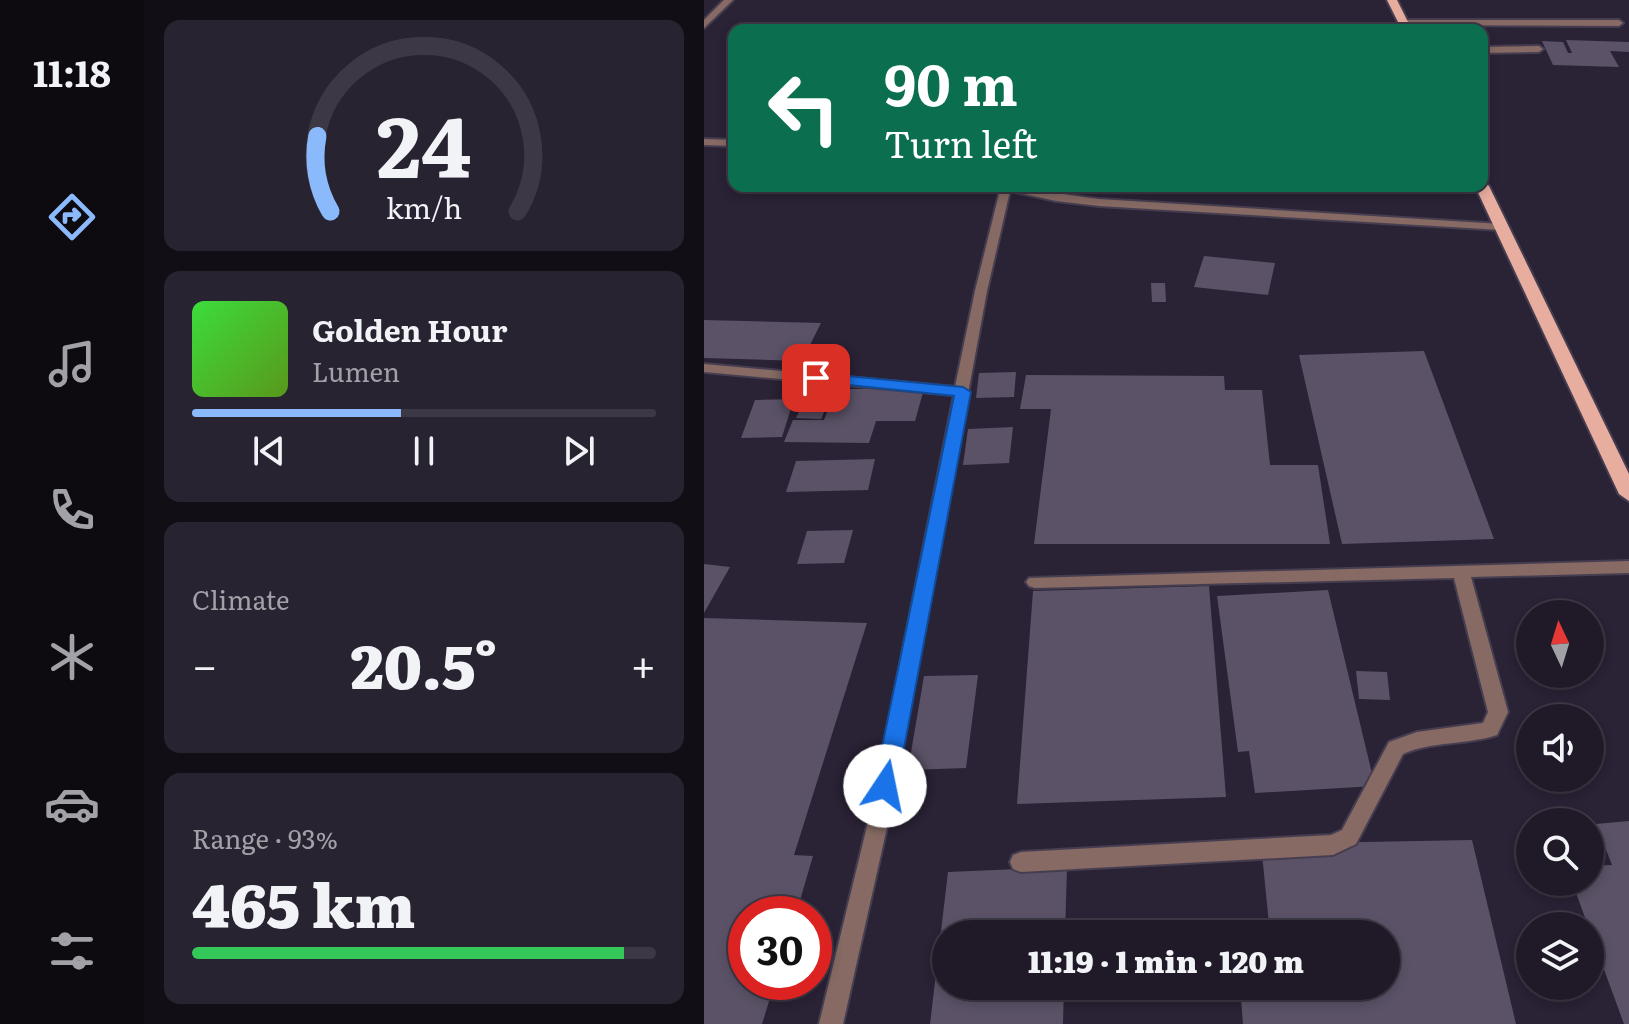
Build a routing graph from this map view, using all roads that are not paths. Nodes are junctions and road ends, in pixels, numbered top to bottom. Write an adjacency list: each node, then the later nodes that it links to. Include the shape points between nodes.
1 (729, 0): 5 (street)
2 (1392, 0): 4 (main road)
3 (1619, 23): 6 (street)
4 (1404, 24)
5 (704, 25)
6 (1488, 25)
7 (1539, 49): 8 (street)
8 (1488, 50)
9 (704, 142): 10 (street)
10 (728, 143)
11 (1005, 192): 16 (street)
12 (1023, 192): 14 (street, via 1292,216)
13 (1485, 192): 14 (main road)
14 (1501, 227): 17 (main road)
15 (704, 368): 16 (street)
16 (963, 392): 22 (street, via 880,814)
17 (1629, 494)
18 (1629, 567): 19 (street)
19 (1461, 573): 20 (street); 21 (street, via 1498,712 1490,729 1468,737 1409,741 1396,748 1349,837 1333,845)
20 (1035, 582)
21 (1021, 862)
22 (831, 1024)

